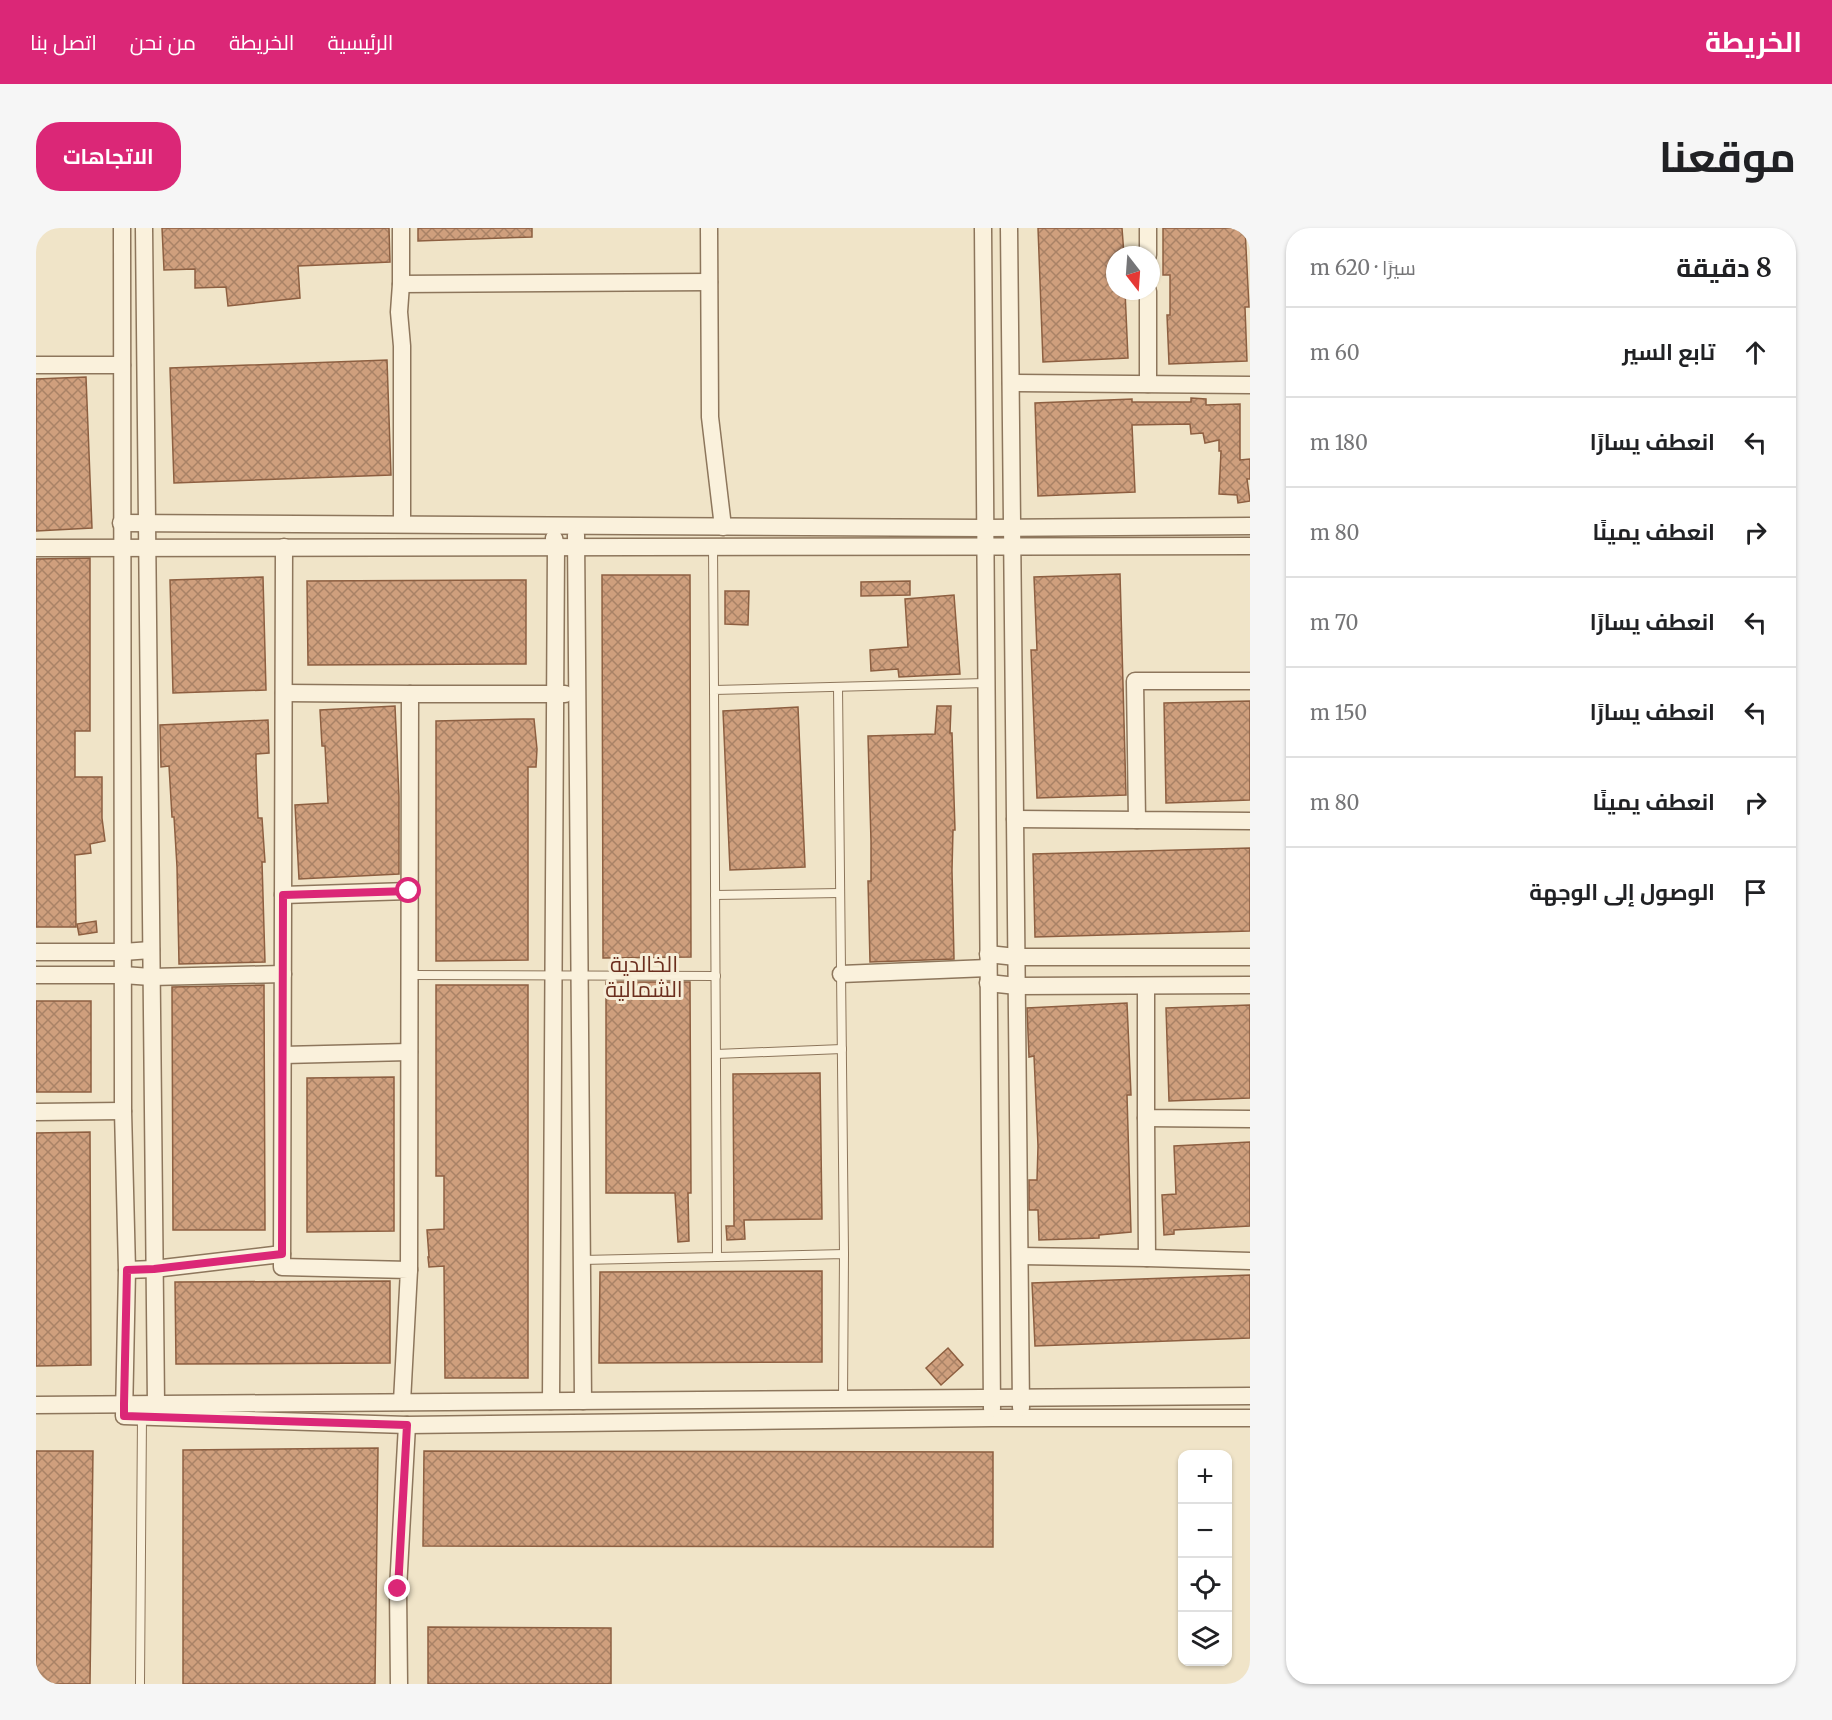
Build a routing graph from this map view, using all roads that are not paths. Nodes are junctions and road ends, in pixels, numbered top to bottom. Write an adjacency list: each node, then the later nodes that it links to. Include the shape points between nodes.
1 (122, 228): 13 (street)
2 (144, 228): 18 (street)
3 (401, 228): 10 (street)
4 (709, 228): 9 (street)
5 (983, 228): 24 (street)
6 (1009, 228): 14 (street)
7 (1148, 228): 8 (street)
8 (1148, 246)
9 (709, 282): 10 (street); 23 (street, via 710,417)
10 (401, 284): 19 (street)
11 (1148, 300): 15 (street)
12 (36, 365): 13 (street)
13 (122, 365): 17 (street)
14 (1011, 383): 15 (street); 25 (street)
15 (1148, 384): 16 (street)
16 (1250, 385)
17 (121, 523): 18 (street); 32 (street)
18 (147, 523): 19 (street); 33 (street)
19 (402, 524): 20 (street)
20 (550, 525): 21 (street); 26 (street)
21 (576, 526): 23 (street); 27 (street)
22 (1250, 526): 25 (street)
23 (723, 527): 24 (street)
24 (985, 528): 25 (street); 29 (street)
25 (1012, 528): 30 (street)
26 (556, 546): 27 (street); 34 (street); 42 (street)
27 (576, 546): 28 (street); 43 (street)
28 (713, 546): 29 (street); 39 (lane)
29 (985, 546): 30 (street); 37 (street)
30 (1012, 546): 31 (street); 44 (street)
31 (1250, 546)
32 (122, 547): 33 (street); 35 (street); 53 (street)
33 (147, 547): 34 (street); 51 (street)
34 (285, 547): 40 (street)
35 (36, 548)
36 (1250, 681): 45 (street, via 1135,681)
37 (986, 682): 38 (lane); 56 (street)
38 (838, 687): 39 (lane); 48 (lane)
39 (714, 690): 50 (lane)
40 (284, 693): 41 (street); 49 (street)
41 (410, 694): 42 (street); 47 (street)
42 (555, 694): 43 (street); 58 (street)
43 (577, 694): 63 (street)
44 (1015, 819): 45 (street); 54 (street)
45 (1137, 820): 46 (street)
46 (1250, 821)
47 (409, 891): 49 (street); 62 (street)
48 (840, 893): 50 (lane); 59 (lane)
49 (283, 895): 57 (street)
50 (715, 895): 64 (lane)
51 (151, 950): 53 (street); 65 (street)
52 (36, 952): 53 (street)
53 (123, 952): 61 (street)
54 (1017, 957): 55 (street); 56 (street); 67 (street)
55 (1250, 957)
56 (988, 968): 59 (street); 67 (street); 88 (street)
57 (283, 974): 65 (street); 72 (street)
58 (553, 974): 62 (lane); 63 (lane); 91 (street)
59 (841, 974): 69 (lane)
60 (36, 975): 61 (street)
61 (123, 975): 65 (street); 73 (street)
62 (409, 975): 70 (street)
63 (581, 976): 64 (lane); 82 (street)
64 (716, 976): 71 (lane)
65 (151, 977): 84 (street)
66 (1250, 985): 68 (street)
67 (1017, 986): 68 (street); 79 (street)
68 (1146, 986): 75 (street)
69 (842, 1049): 71 (lane); 78 (lane)
70 (409, 1053): 72 (street); 86 (street)
71 (716, 1054): 80 (lane)
72 (283, 1055): 77 (street)
73 (123, 1111): 74 (street); 85 (street)
74 (36, 1112)
75 (1146, 1118): 76 (street); 81 (street)
76 (1250, 1119)
77 (282, 1254): 84 (street); 86 (street, via 282,1267)
78 (844, 1254): 80 (lane); 90 (lane)
79 (1020, 1256): 81 (street); 89 (street)
80 (717, 1257): 82 (lane)
81 (1147, 1258): 83 (street)
82 (582, 1260): 92 (street)
83 (1250, 1261)
84 (154, 1269): 85 (street); 95 (street)
85 (127, 1270): 94 (street)
86 (409, 1270): 93 (street)
87 (1250, 1396): 89 (street)
88 (992, 1398): 89 (street); 90 (street); 98 (street)
89 (1021, 1398): 99 (street)
90 (843, 1399): 92 (street)
91 (551, 1401): 92 (street); 93 (street)
92 (584, 1401)
93 (402, 1402): 95 (street)
94 (124, 1404): 95 (street); 96 (street); 97 (street, via 124,1416)
95 (156, 1404)
96 (36, 1405)
97 (141, 1416): 101 (street); 102 (lane)
98 (992, 1418): 99 (street); 101 (street)
99 (1021, 1418): 100 (street)
100 (1250, 1419)
101 (407, 1425): 103 (street, via 398,1589)
102 (140, 1684)
103 (399, 1684)

